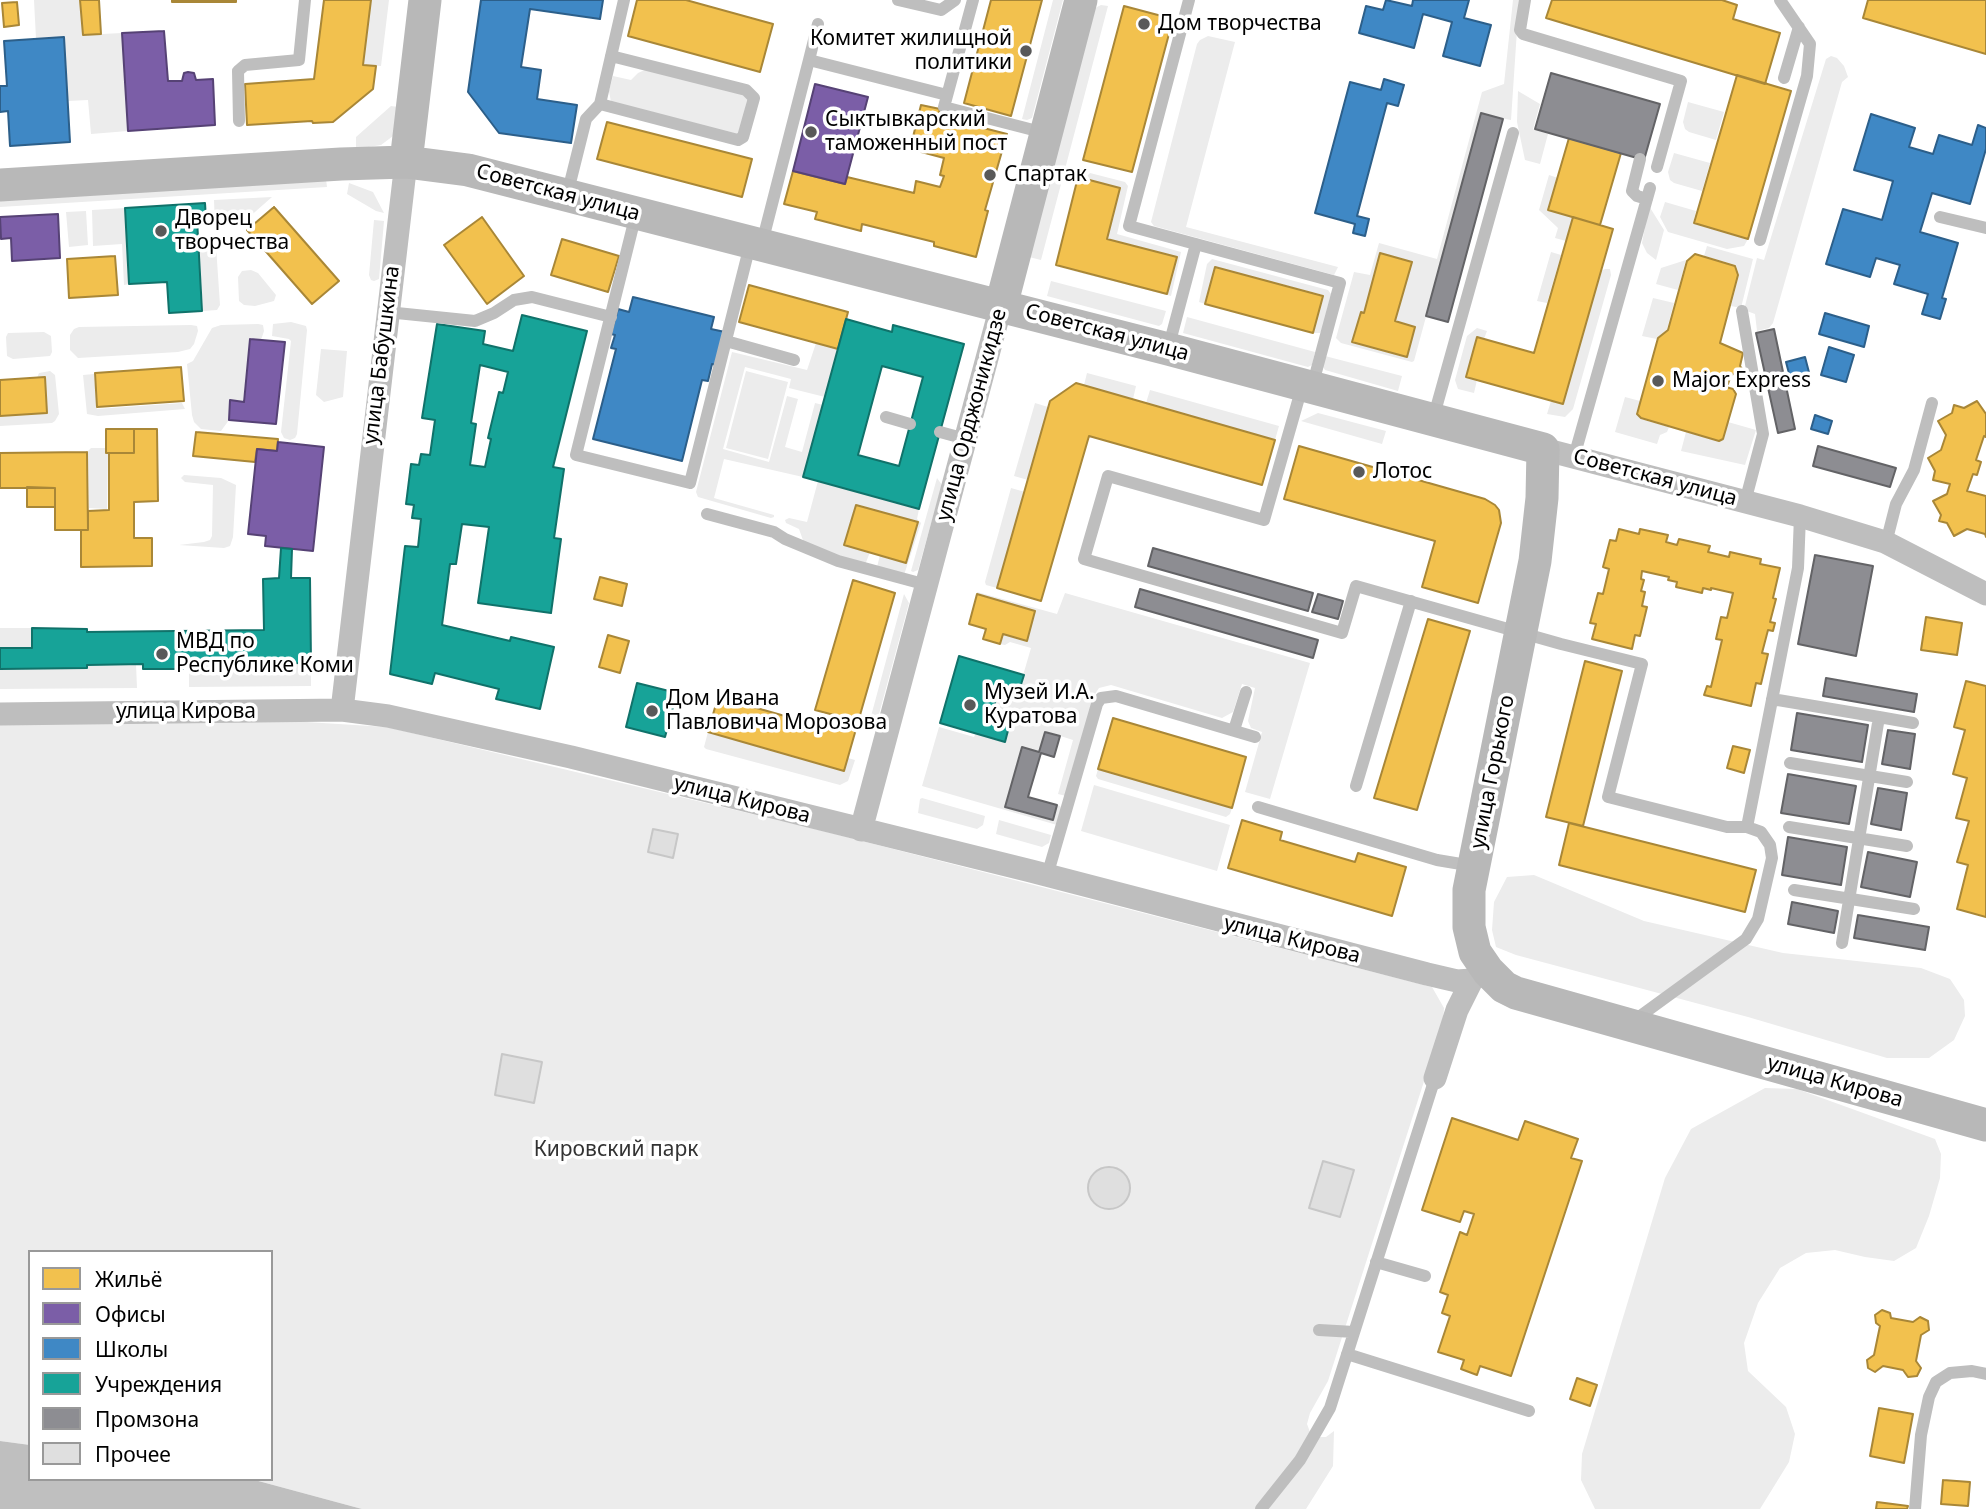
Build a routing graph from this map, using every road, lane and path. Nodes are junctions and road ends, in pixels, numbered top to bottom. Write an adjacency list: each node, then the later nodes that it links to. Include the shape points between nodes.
1 (305, 0): 18 (lane, via 299,60 245,65 239,71)
2 (425, 0): 22 (street, улица Бабушкина)
3 (624, 0): 13 (lane)
4 (898, 0): 5 (lane, via 941,10)
5 (955, 0)
6 (972, 0): 16 (lane)
7 (1081, 0): 19 (street, улица Орджоникидзе)
8 (1525, 0): 23 (lane, via 1523,34 1681,82)
9 (1780, 0): 12 (lane)
10 (1186, 1): 31 (lane, via 1129,226)
11 (818, 24): 14 (lane)
12 (1799, 27): 15 (lane); 29 (lane, via 1810,44 1807,76)
13 (611, 56): 17 (lane); 17 (lane, via 746,90 754,98 743,137 738,140)
14 (809, 60): 16 (lane); 30 (lane)
15 (1784, 78)
16 (947, 95): 19 (lane, via 944,107)
17 (600, 104): 25 (lane, via 586,120)
18 (239, 121)
19 (1045, 133): 32 (street, улица Орджоникидзе)
20 (1513, 133): 42 (lane)
21 (1640, 159): 46 (lane, via 1632,191 1637,196 1649,194)
22 (406, 162): 24 (street, Советская улица); 25 (street, Советская улица, via 468,170); 34 (street, улица Бабушкина)
23 (1657, 167)
24 (0, 185)
25 (567, 195): 26 (street, Советская улица)
26 (636, 214): 30 (street, Советская улица); 35 (lane)
27 (1940, 217): 28 (lane)
28 (1986, 228)
29 (1760, 240)
30 (756, 244): 32 (street, Советская улица); 36 (lane)
31 (1196, 244): 37 (lane); 39 (lane, via 1340,284)
32 (1001, 306): 37 (street, Советская улица); 45 (street, улица Орджоникидзе)
33 (1742, 311): 47 (lane, via 1763,434)
34 (387, 312): 35 (lane, via 475,321 514,300 532,297); 57 (street, улица Бабушкина)
35 (611, 317): 36 (lane, via 576,455 690,483)
36 (726, 341): 38 (lane)
37 (1168, 349): 39 (street, Советская улица)
38 (794, 360)
39 (1307, 386): 42 (street, Советская улица); 53 (lane, via 1264,520 1108,476 1084,559 1342,633 1356,586)
40 (1933, 403): 50 (lane, via 1914,471 1896,504)
41 (886, 417): 43 (lane)
42 (1433, 420): 46 (street, Советская улица)
43 (910, 424)
44 (940, 432): 45 (lane)
45 (966, 439): 51 (street, улица Орджоникидзе)
46 (1558, 453): 47 (street, Советская улица); 54 (street, улица Горького, via 1542,498)
47 (1745, 502): 49 (street, Советская улица)
48 (707, 514): 51 (lane, via 774,532 838,561)
49 (1800, 516): 50 (street, Советская улица); 56 (lane, via 1798,568)
50 (1886, 543): 52 (street, Советская улица)
51 (927, 585): 70 (street, улица Орджоникидзе)
52 (1986, 594)
53 (1411, 601): 54 (lane); 66 (lane)
54 (1521, 633): 68 (lane, via 1642,664 1608,797 1727,827); 73 (street, улица Горького)
55 (1245, 692): 61 (lane)
56 (1772, 699): 59 (lane); 68 (lane)
57 (342, 710): 58 (street, улица Кирова); 70 (street, улица Кирова, via 572,757)
58 (0, 713)
59 (1879, 717): 60 (lane); 64 (lane)
60 (1913, 723)
61 (1234, 730): 62 (lane); 74 (lane, via 1116,696 1101,698)
62 (1255, 737)
63 (1790, 763): 64 (lane)
64 (1869, 776): 65 (lane); 71 (lane)
65 (1907, 782)
66 (1356, 786)
67 (1258, 807): 73 (lane)
68 (1747, 827): 80 (lane, via 1761,832 1772,858 1758,919 1746,939)
69 (1790, 827): 71 (lane)
70 (861, 830): 74 (street, улица Кирова)
71 (1859, 838): 72 (lane); 76 (lane)
72 (1907, 846)
73 (1474, 867): 79 (street, улица Горького, via 1469,927)
74 (1047, 876): 79 (street, улица Кирова, via 1457,981)
75 (1794, 890): 76 (lane)
76 (1849, 899): 77 (lane); 78 (lane)
77 (1914, 909)
78 (1842, 943)
79 (1480, 975): 80 (street, улица Кирова, via 1516,992); 81 (street, via 1457,1010)
80 (1629, 1024): 82 (street, улица Кирова)
81 (1435, 1078): 83 (lane)
82 (1986, 1125)
83 (1376, 1262): 84 (lane); 86 (lane)
84 (1425, 1276)
85 (1319, 1330): 86 (lane)
86 (1354, 1332): 87 (lane)
87 (1347, 1354): 89 (lane); 90 (lane, via 1330,1408 1300,1460)
88 (1986, 1374): 91 (lane, via 1950,1373 1936,1382 1921,1435)
89 (1529, 1411)
90 (1261, 1509)
91 (1914, 1509)

